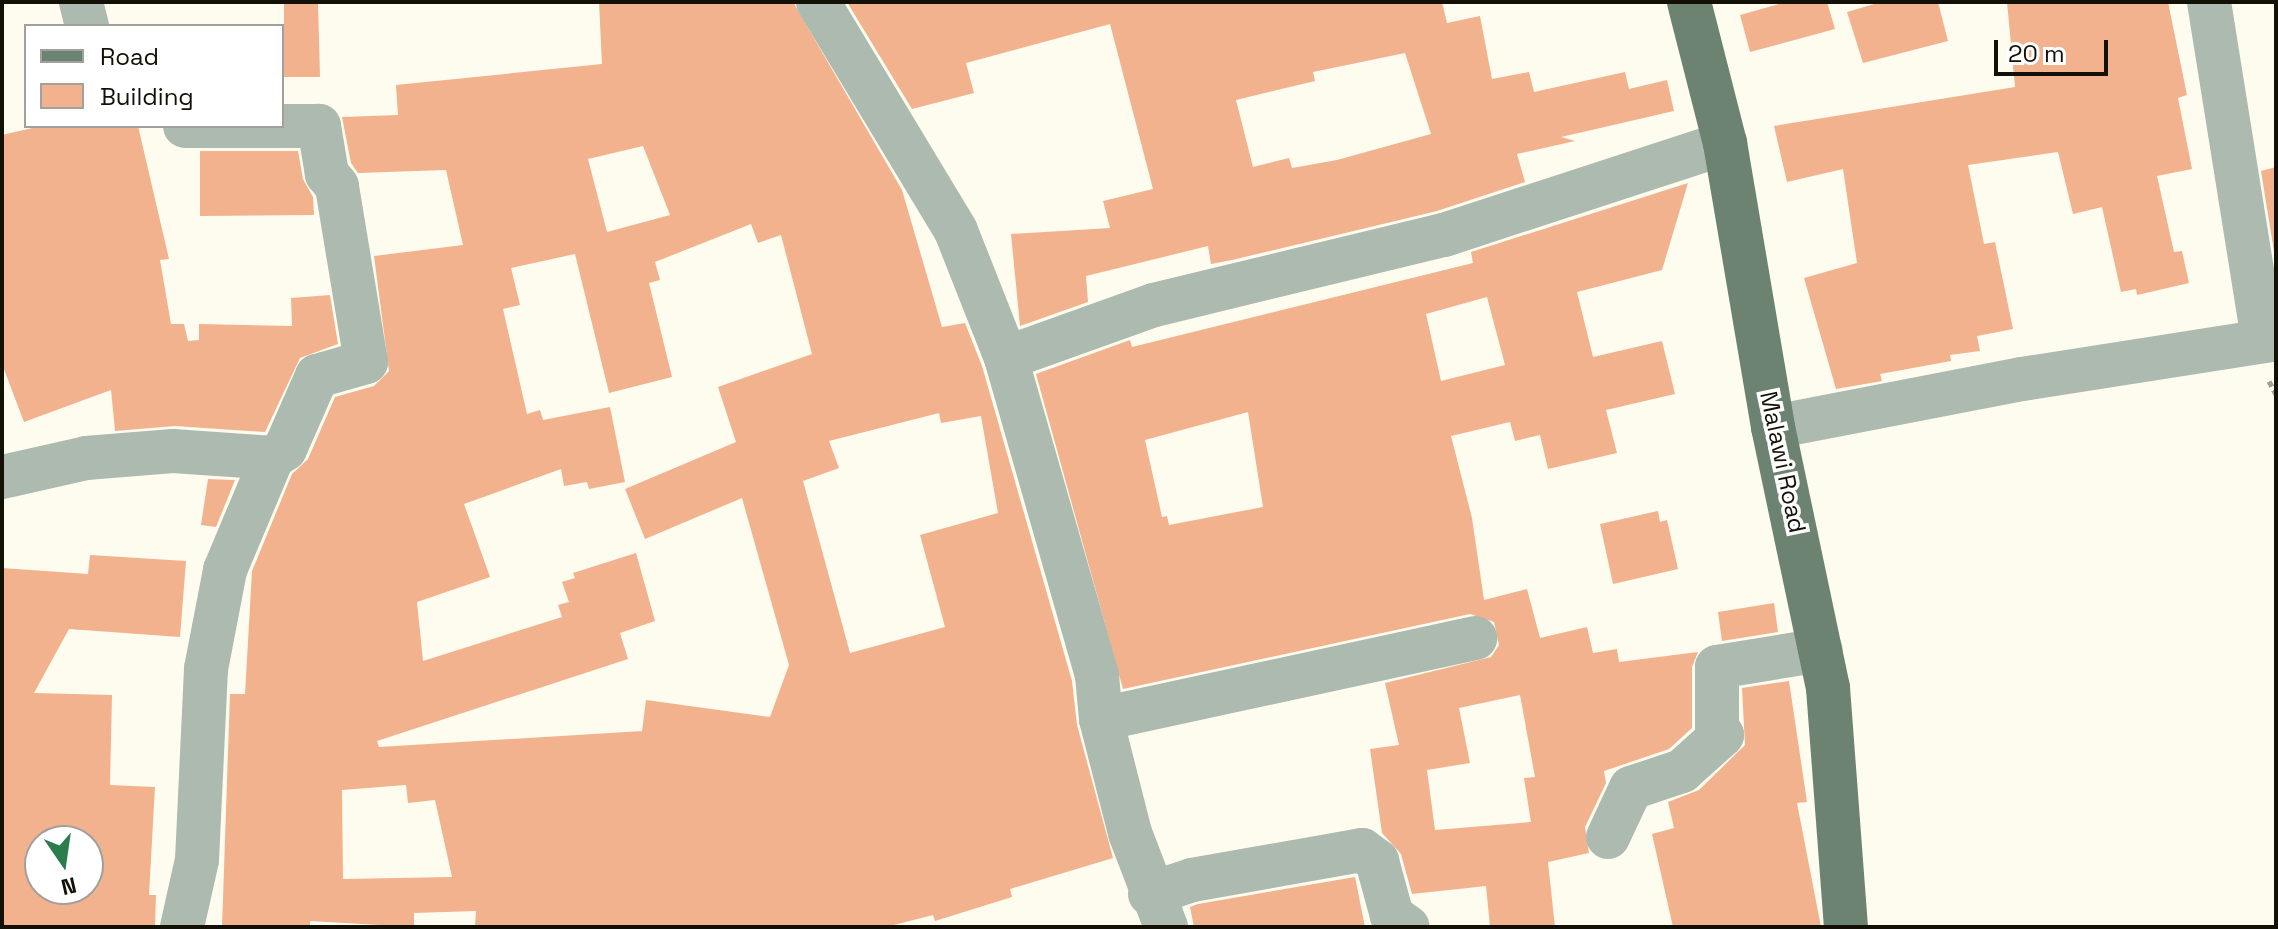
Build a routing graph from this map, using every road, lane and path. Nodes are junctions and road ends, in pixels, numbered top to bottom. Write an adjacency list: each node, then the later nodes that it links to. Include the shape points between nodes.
1 (81, 2): 5 (street)
2 (818, 2): 9 (street, via 956,231)
3 (1689, 2): 7 (main road, Malawi Road)
4 (2209, 2): 8 (street)
5 (86, 24)
6 (284, 126): 11 (street, via 319,126 327,174 337,186 366,362 317,376 285,449)
7 (1725, 143): 9 (street, via 1444,235 1154,305); 10 (main road, Malawi Road)
8 (2270, 340): 10 (street, via 2022,379)
9 (1006, 358): 15 (street, via 1097,676)
10 (1773, 427): 14 (main road, Malawi Road)
11 (272, 458): 12 (street, via 173,451 86,458); 18 (street, via 225,570 206,669 197,860)
12 (2, 477)
13 (1475, 638): 15 (street)
14 (1821, 650): 16 (street, via 1717,667 1717,727 1722,735 1682,771 1631,788); 20 (main road, Malawi Road, via 1839,790)
15 (1101, 719): 17 (street)
16 (1608, 837)
17 (1158, 910): 19 (street, via 1192,880 1362,850 1377,861 1392,916)
18 (182, 927)
19 (1408, 927)
20 (1846, 927)

